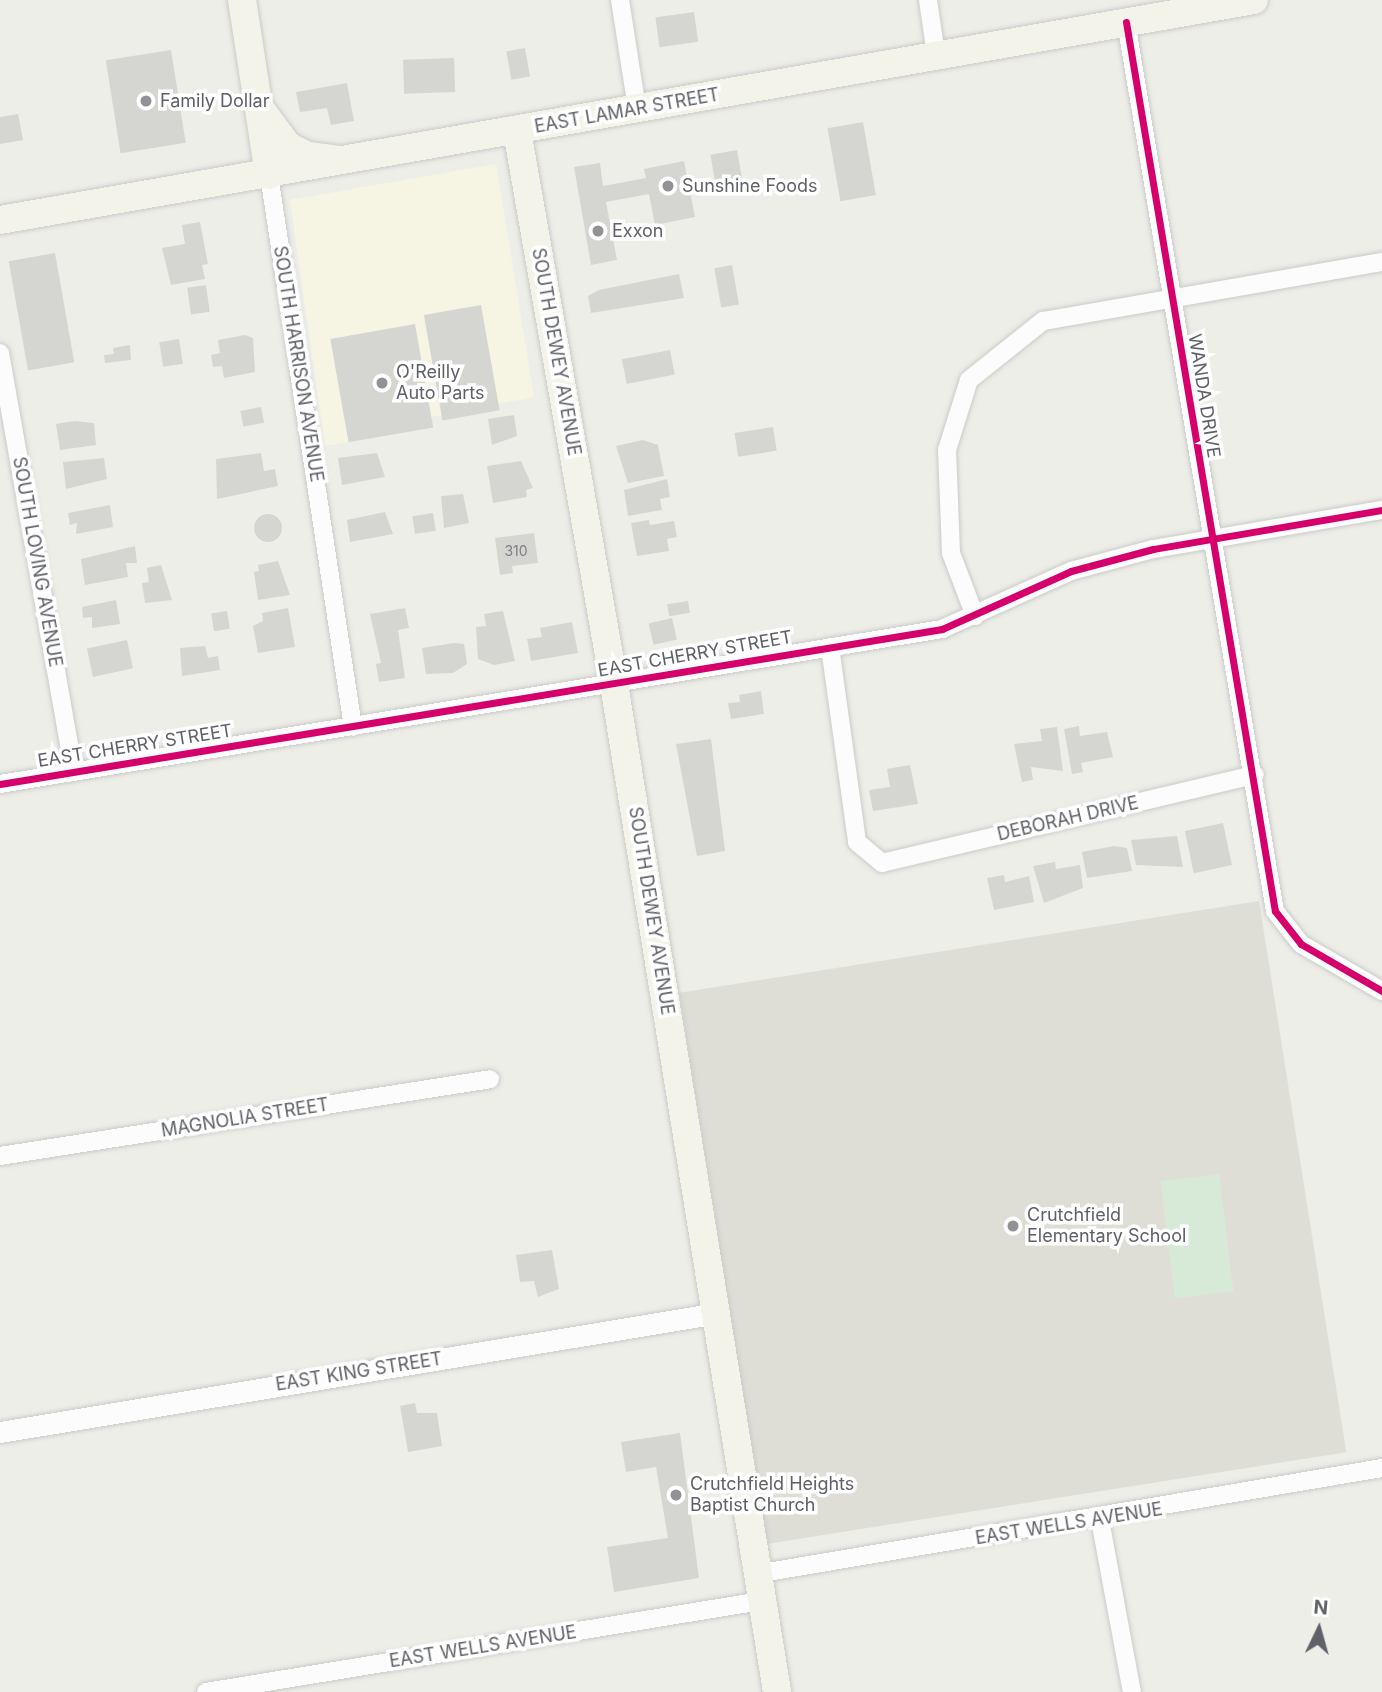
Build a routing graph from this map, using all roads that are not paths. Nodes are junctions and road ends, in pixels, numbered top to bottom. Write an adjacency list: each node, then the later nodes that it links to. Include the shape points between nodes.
1 (242, 0): 7 (main road, SOUTH HARRISON AVENUE)
2 (620, 0): 8 (street)
3 (928, 0): 6 (street)
4 (1239, 1): 5 (main road, EAST LAMAR STREET)
5 (1126, 22): 6 (main road, EAST LAMAR STREET); 14 (street, WANDA DRIVE)
6 (936, 55): 8 (main road, EAST LAMAR STREET)
7 (258, 104): 10 (main road, via 288,146 308,156); 11 (main road, SOUTH HARRISON AVENUE)
8 (637, 109): 9 (main road, EAST LAMAR STREET)
9 (517, 131): 10 (main road, EAST LAMAR STREET); 20 (main road, SOUTH DEWEY AVENUE)
10 (351, 161): 11 (main road, EAST LAMAR STREET)
11 (269, 175): 12 (main road, EAST LAMAR STREET); 21 (street, SOUTH HARRISON AVENUE)
12 (0, 220)
13 (1382, 262): 14 (street)
14 (1172, 296): 17 (street, WANDA DRIVE); 18 (street, via 1043,321 969,380 947,450 951,553)
15 (0, 352): 22 (street, SOUTH LOVING AVENUE)
16 (1382, 510): 17 (street, EAST CHERRY STREET)
17 (1211, 540): 18 (street, EAST CHERRY STREET, via 1072,571); 23 (street, WANDA DRIVE)
18 (975, 615): 19 (street, EAST CHERRY STREET, via 942,629)
19 (830, 648): 20 (street, EAST CHERRY STREET); 23 (street, DEBORAH DRIVE, via 857,842 882,863)
20 (614, 684): 21 (street, EAST CHERRY STREET); 28 (main road, SOUTH DEWEY AVENUE)
21 (354, 727): 22 (street, EAST CHERRY STREET)
22 (74, 771): 24 (street, EAST CHERRY STREET)
23 (1255, 775): 25 (street, WANDA DRIVE, via 1275,911 1301,944)
24 (0, 784)
25 (1382, 992)
26 (489, 1079): 27 (street, MAGNOLIA STREET)
27 (0, 1156)
28 (718, 1313): 29 (street, EAST KING STREET); 32 (main road, SOUTH DEWEY AVENUE)
29 (0, 1432)
30 (1382, 1468): 31 (street, EAST WELLS AVENUE)
31 (1100, 1520): 32 (street, EAST WELLS AVENUE); 35 (street)
32 (759, 1588): 33 (street, EAST WELLS AVENUE); 34 (main road, SOUTH DEWEY AVENUE)
33 (205, 1692)
34 (777, 1692)
35 (1132, 1692)

